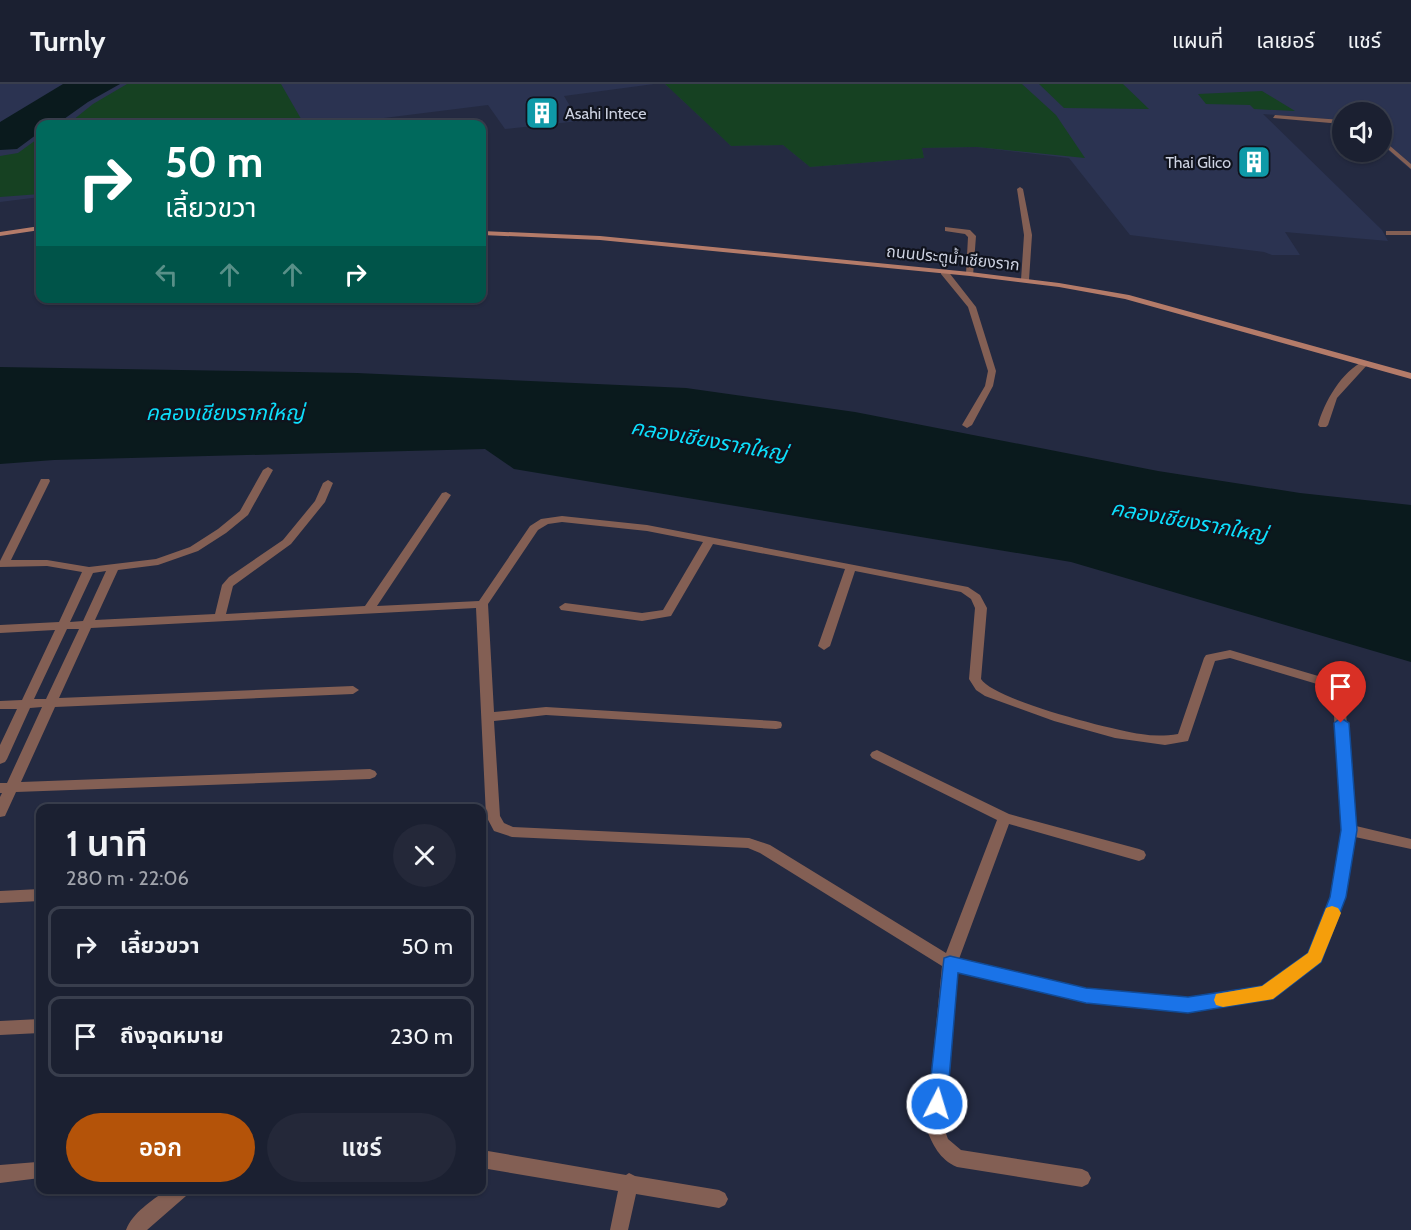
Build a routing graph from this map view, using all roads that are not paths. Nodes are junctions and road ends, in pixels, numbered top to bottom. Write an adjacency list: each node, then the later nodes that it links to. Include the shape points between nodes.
1 (1275, 117): 2 (street)
2 (1332, 121)
3 (1392, 150): 4 (street)
4 (1411, 167)
5 (1020, 189): 14 (street, via 1028,235)
6 (948, 228): 13 (street, via 972,236)
7 (36, 229): 11 (street)
8 (486, 233): 12 (street, ถนนประตูน้ำเชียงราก, via 600,238)
9 (1389, 233): 10 (street)
10 (1411, 233)
11 (0, 234)
12 (944, 272): 13 (street, ถนนประตูน้ำเชียงราก); 17 (street, via 972,307 992,371 989,386)
13 (970, 274): 14 (street, ถนนประตูน้ำเชียงราก)
14 (1025, 280): 15 (street, ถนนประตูน้ำเชียงราก, via 1126,297)
15 (1364, 364): 16 (street, ถนนประตูน้ำเชียงราก); 18 (street, via 1336,390 1326,407)
16 (1411, 376)
17 (967, 425)
18 (1323, 425)
19 (268, 470): 26 (street, via 244,513 194,549 158,562)
20 (45, 481): 24 (street)
21 (328, 483): 31 (street, via 320,502 287,542 228,585)
22 (446, 495): 30 (street)
23 (710, 540): 25 (street); 28 (street, via 647,528 562,519 545,521 534,528); 29 (street, via 668,613 642,617)
24 (2, 564): 27 (street, via 47,563)
25 (851, 567): 35 (street); 48 (street, via 964,589 976,597 981,608 975,679 980,687 1083,726 1160,741 1183,738 1210,658 1219,655 1230,654 1320,681 1340,702)
26 (113, 569): 27 (street); 32 (street)
27 (89, 570): 33 (street)
28 (482, 604): 30 (street); 40 (street)
29 (565, 607)
30 (369, 609): 31 (street)
31 (220, 616): 32 (street)
32 (87, 624): 33 (street); 37 (street)
33 (63, 626): 34 (street); 38 (street)
34 (0, 629)
35 (824, 646)
36 (353, 690): 37 (street)
37 (52, 702): 38 (street); 45 (street)
38 (26, 704): 39 (street); 43 (street)
39 (0, 705)
40 (487, 717): 41 (street, via 546,711); 53 (street, via 493,816 499,826 512,832 750,843)
41 (776, 725)
42 (877, 756): 47 (street)
43 (0, 759)
44 (370, 774): 45 (street)
45 (6, 788): 46 (street)
46 (0, 812)
47 (1005, 818): 50 (street); 53 (street)
48 (1349, 830): 49 (street); 53 (street, via 1338,897 1315,957 1266,993 1188,1005 1086,996)
49 (1408, 843)
50 (1139, 855)
51 (36, 895): 52 (street)
52 (0, 897)
53 (950, 963): 59 (street, via 935,1128 942,1145 957,1158)
54 (36, 1026): 55 (street)
55 (0, 1028)
56 (486, 1160): 60 (street)
57 (36, 1172): 58 (street)
58 (0, 1174)
59 (1083, 1178)
60 (629, 1182): 62 (street); 64 (street)
61 (175, 1194): 63 (street)
62 (719, 1199)
63 (135, 1230)
64 (619, 1230)

